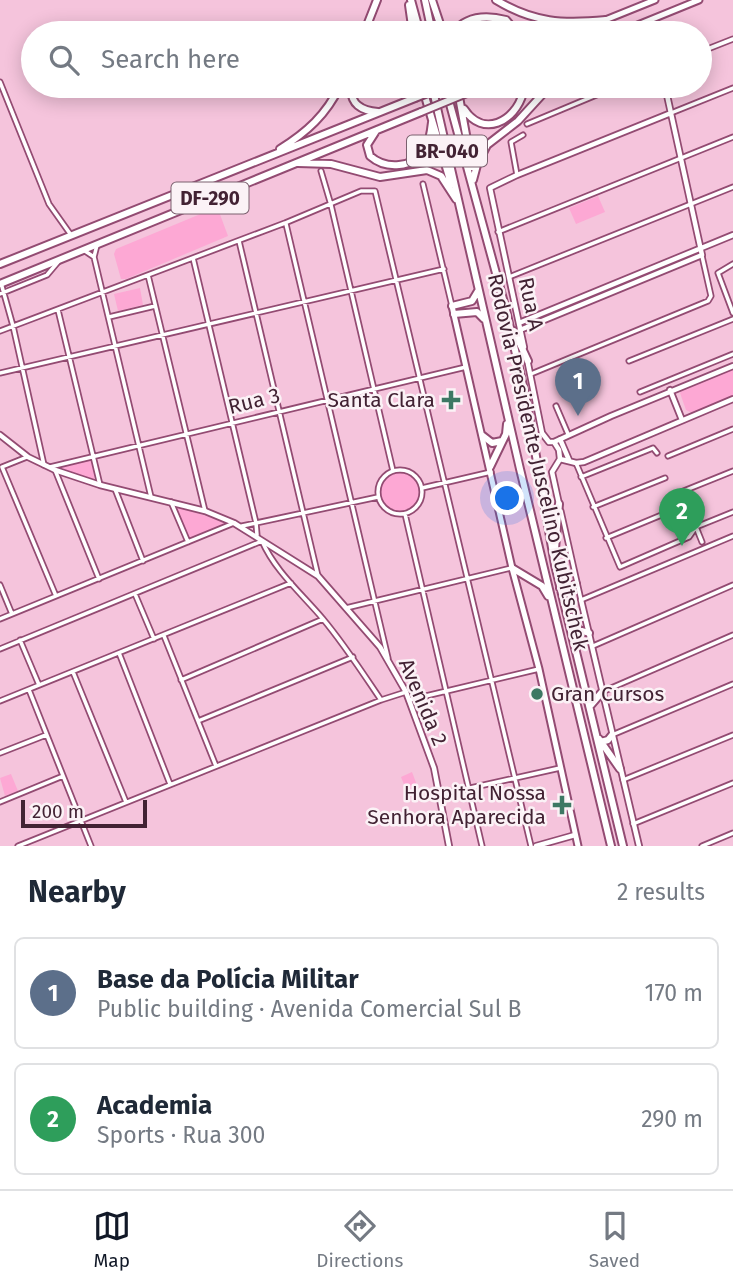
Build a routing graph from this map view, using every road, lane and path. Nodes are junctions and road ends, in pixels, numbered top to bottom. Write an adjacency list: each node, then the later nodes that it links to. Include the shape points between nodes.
1 (377, 0): 10 (highway)
2 (410, 0): 11 (highway); 12 (highway)
3 (425, 0): 13 (highway)
4 (432, 0): 14 (highway)
5 (496, 0): 17 (highway)
6 (655, 0): 8 (main road)
7 (699, 0): 9 (main road)
8 (606, 20): 18 (highway)
9 (651, 20)
10 (369, 21)
11 (412, 21)
12 (416, 21)
13 (429, 21)
14 (439, 21)
15 (469, 21): 16 (highway, via 480,17)
16 (507, 21)
17 (546, 21)
18 (591, 21)
19 (733, 39): 20 (street)
20 (712, 47)
21 (0, 82): 22 (street)
22 (1, 88): 62 (street, via 49,204)
23 (733, 88): 24 (street)
24 (712, 96)
25 (334, 98): 46 (highway, via 308,130)
26 (352, 98): 39 (highway, via 356,105)
27 (413, 98): 39 (highway, DF-290, bridge)
28 (425, 98): 41 (highway)
29 (435, 98): 54 (highway, Rodovia Presidente Juscelino Kubitschek / BR-040)
30 (448, 98): 51 (highway, Rodovia Presidente Juscelino Kubitschek / BR-040)
31 (455, 98): 43 (highway, DF-290, bridge)
32 (460, 98): 38 (highway)
33 (521, 98): 38 (highway, via 509,117 499,122 476,122)
34 (539, 98): 51 (highway, via 487,145)
35 (589, 98): 42 (street)
36 (668, 98): 40 (street)
37 (708, 98): 40 (street)
38 (463, 107): 51 (highway)
39 (380, 113): 46 (highway, DF-290)
40 (671, 113): 47 (street); 50 (street)
41 (432, 122): 43 (highway, via 426,149 417,159 401,165 381,163 368,153 368,142); 54 (highway)
42 (527, 124)
43 (380, 128): 48 (highway, DF-290)
44 (523, 135): 50 (street, via 511,142)
45 (733, 137): 47 (street)
46 (265, 158): 56 (highway, DF-290)
47 (680, 158): 55 (street); 60 (street)
48 (293, 164): 54 (highway, DF-290, via 331,164 380,177 427,170 445,180); 58 (highway, DF-290)
49 (321, 172): 57 (street)
50 (517, 175): 60 (street, Rua A, via 489,190)
51 (473, 183): 90 (highway, Rodovia Presidente Juscelino Kubitschek / BR-040)
52 (423, 184): 73 (street)
53 (733, 187): 55 (street)
54 (457, 202): 79 (highway, Rodovia Presidente Juscelino Kubitschek / BR-040)
55 (691, 204): 65 (street); 75 (street)
56 (149, 205): 58 (highway, via 190,191 195,195 191,202); 62 (highway, DF-290)
57 (331, 205): 59 (street); 76 (street, via 365,190 375,191); 80 (street)
58 (158, 219): 64 (highway, DF-290)
59 (285, 223): 63 (street); 86 (street)
60 (498, 232): 75 (street, Rua A)
61 (733, 235): 65 (street)
62 (71, 236): 71 (highway, DF-290)
63 (239, 241): 69 (street); 91 (street)
64 (97, 245): 66 (highway, DF-290); 68 (street)
65 (700, 249): 67 (street); 78 (street)
66 (83, 250): 68 (street); 70 (highway, DF-290)
67 (702, 255): 82 (street); 111 (street, via 710,299)
68 (94, 257): 81 (street)
69 (193, 258): 74 (street); 97 (street)
70 (60, 260): 77 (highway, DF-290); 83 (street, via 47,275)
71 (0, 264)
72 (733, 264): 85 (street, via 718,271)
73 (443, 270): 76 (street); 88 (street)
74 (148, 275): 81 (street); 87 (street)
75 (509, 277): 96 (street, Rua A)
76 (397, 280): 80 (street); 112 (street)
77 (1, 284): 83 (street)
78 (612, 286): 82 (street); 96 (street)
79 (479, 289): 88 (highway, via 472,301); 95 (highway, Rodovia Presidente Juscelino Kubitschek / BR-040)
80 (350, 291): 86 (street); 113 (street)
81 (103, 292): 89 (street); 94 (street)
82 (614, 292): 99 (street)
83 (2, 293): 98 (street)
84 (733, 298): 85 (street)
85 (728, 300): 93 (street)
86 (304, 301): 91 (street); 117 (street)
87 (156, 306): 94 (street); 101 (street)
88 (452, 306): 92 (main road)
89 (58, 309): 98 (street); 104 (street)
90 (506, 310): 105 (highway); 174 (highway, Rodovia Presidente Juscelino Kubitschek / BR-040)
91 (258, 312): 97 (street); 119 (street)
92 (454, 314): 95 (highway, via 477,312); 108 (main road)
93 (733, 316): 106 (street)
94 (109, 317): 102 (street)
95 (486, 321): 120 (highway, Rodovia Presidente Juscelino Kubitschek / BR-040)
96 (519, 323): 99 (street, Rua A)
97 (209, 324): 101 (street); 122 (street)
98 (13, 326): 100 (street); 109 (street)
99 (520, 330): 105 (street, Rua A)
100 (0, 331)
101 (163, 335): 102 (street); 126 (street)
102 (116, 346): 104 (street); 131 (street)
103 (733, 354): 115 (street)
104 (69, 357): 109 (street); 135 (street)
105 (528, 361): 111 (street, Rua A)
106 (629, 361)
107 (733, 366): 114 (street)
108 (466, 367): 112 (street, Rua 3); 127 (main road)
109 (21, 368): 110 (street); 139 (street)
110 (0, 373)
111 (531, 374): 130 (street, Rua A, via 542,433)
112 (419, 378): 113 (street, Rua 3); 147 (street)
113 (374, 389): 117 (street, Rua 3); 143 (street)
114 (670, 390): 121 (street); 124 (street)
115 (640, 392)
116 (733, 399): 121 (street)
117 (326, 400): 119 (street, Rua 3); 155 (street)
118 (556, 406): 124 (street)
119 (279, 411): 122 (street, Rua 3); 160 (street)
120 (507, 412): 129 (highway); 190 (highway, Rodovia Presidente Juscelino Kubitschek / BR-040)
121 (682, 420): 138 (street)
122 (233, 422): 126 (street, Rua 3); 164 (street)
123 (733, 429): 133 (street)
124 (568, 434): 128 (street)
125 (0, 435): 134 (street, Avenida 2)
126 (187, 435): 131 (street, Rua 3); 159 (street)
127 (483, 436): 129 (highway, via 492,443); 142 (main road)
128 (560, 439): 130 (street); 137 (street)
129 (502, 441): 142 (highway)
130 (554, 442): 136 (street, Rua A)
131 (139, 446): 135 (street, Rua 3); 152 (street)
132 (657, 453): 145 (street, via 653,448)
133 (668, 456)
134 (29, 457): 139 (street, Avenida 2); 140 (street)
135 (93, 457): 139 (street, Rua 3); 148 (street)
136 (560, 459): 137 (street); 156 (street, via 552,472)
137 (569, 460): 138 (street)
138 (576, 463): 145 (street)
139 (46, 466): 141 (street, Avenida 2)
140 (1, 468): 186 (street)
141 (55, 470): 148 (street, Avenida 2); 177 (street)
142 (490, 470): 147 (street); 175 (main road)
143 (393, 471): 149 (street, via 414,475); 153 (street, via 382,478)
144 (733, 471): 151 (street)
145 (581, 477): 157 (street)
146 (666, 478): 157 (street)
147 (444, 483): 149 (street); 178 (street)
148 (100, 485): 150 (street, Avenida 2)
149 (422, 488): 162 (street, via 417,507)
150 (115, 489): 152 (street, Avenida 2); 173 (street)
151 (681, 492)
152 (151, 496): 154 (street, Avenida 2)
153 (378, 497): 155 (street); 162 (street, via 391,513)
154 (171, 502): 159 (street, Avenida 2); 171 (street)
155 (350, 502): 160 (street); 188 (street)
156 (559, 504): 174 (highway); 180 (street)
157 (593, 507): 169 (street)
158 (676, 509): 169 (street)
159 (205, 511): 163 (street, Avenida 2)
160 (304, 512): 164 (street); 176 (street)
161 (733, 512): 166 (street)
162 (405, 514): 184 (street)
163 (234, 523): 165 (street, Avenida 2); 171 (street)
164 (256, 523): 165 (street); 167 (street)
165 (242, 526): 167 (street, Avenida 2)
166 (696, 527): 169 (street, via 689,537 620,567); 172 (street)
167 (257, 535): 170 (street, Avenida 2)
168 (733, 536): 187 (street)
169 (606, 538)
170 (262, 541): 176 (street, Avenida 2); 179 (street, Avenida 2); 185 (street)
171 (188, 542): 173 (street)
172 (702, 542)
173 (144, 561): 177 (street)
174 (555, 565): 183 (highway, Rodovia Presidente Juscelino Kubitschek / BR-040)
175 (512, 568): 178 (street); 190 (highway, via 542,586); 205 (main road)
176 (318, 576): 189 (street, Avenida 2)
177 (99, 579): 186 (street)
178 (467, 579): 184 (street); 208 (street)
179 (291, 583): 194 (street, Avenida 2); 197 (street)
180 (576, 583): 183 (highway); 187 (street)
181 (0, 585): 192 (street)
182 (733, 585): 200 (street)
183 (560, 588): 191 (highway, Rodovia Presidente Juscelino Kubitschek / BR-040)
184 (421, 590): 188 (street); 212 (street)
185 (135, 594): 198 (street); 199 (street)
186 (56, 596): 192 (street)
187 (581, 600): 195 (street)
188 (374, 601): 189 (street); 204 (street)
189 (346, 607): 204 (street, Avenida 2)
190 (553, 607): 250 (highway, Rodovia Presidente Juscelino Kubitschek / BR-040)
191 (565, 607): 195 (highway, via 579,630); 218 (highway, Rodovia Presidente Juscelino Kubitschek / BR-040)
192 (12, 614): 193 (street)
193 (0, 619)
194 (323, 619): 203 (street, Avenida 2); 207 (street)
195 (589, 634): 200 (street)
196 (733, 635): 214 (street)
197 (163, 636): 198 (street); 207 (street)
198 (154, 639): 202 (street)
199 (20, 640): 201 (street); 210 (street)
200 (593, 646): 214 (street)
201 (0, 649)
202 (119, 653): 206 (street); 232 (street)
203 (353, 657): 215 (street, Avenida 2); 219 (street)
204 (388, 658): 213 (street, Avenida 2)
205 (539, 669): 208 (street); 226 (main road)
206 (73, 672): 210 (street); 236 (street)
207 (181, 680): 219 (street)
208 (491, 681): 212 (street); 229 (street)
209 (733, 684): 221 (street)
210 (39, 685): 211 (street)
211 (29, 690): 217 (street); 220 (street)
212 (445, 691): 216 (street); 233 (street)
213 (406, 692): 215 (street); 216 (street, Avenida 2)
214 (602, 692): 218 (highway); 221 (street)
215 (381, 700): 225 (street)
216 (409, 700): 234 (street, Avenida 2)
217 (0, 701)
218 (590, 706): 223 (highway, Rodovia Presidente Juscelino Kubitschek / BR-040)
219 (198, 721): 225 (street)
220 (46, 735): 224 (street); 228 (street)
221 (612, 735): 223 (highway); 227 (street)
222 (733, 735): 230 (street)
223 (599, 740): 227 (highway); 251 (highway, Rodovia Presidente Juscelino Kubitschek / BR-040)
224 (0, 753)
225 (216, 766): 232 (street)
226 (562, 768): 229 (street); 240 (main road)
227 (620, 769): 230 (street)
228 (63, 775): 235 (street); 237 (street)
229 (515, 778): 233 (street); 247 (street)
230 (623, 780): 238 (street)
231 (733, 783): 238 (street)
232 (170, 784): 236 (street)
233 (468, 788): 234 (street); 246 (street)
234 (439, 795): 245 (street, Avenida 2)
235 (0, 802)
236 (126, 802): 237 (street)
237 (82, 820): 241 (street); 244 (street)
238 (633, 824): 252 (street)
239 (733, 833): 253 (street)
240 (575, 835): 248 (street); 249 (main road)
241 (37, 838): 242 (street); 243 (street)
242 (18, 846)
243 (41, 846)
244 (90, 846)
245 (449, 846)
246 (482, 846)
247 (531, 846)
248 (536, 846)
249 (578, 846)
250 (611, 846)
251 (623, 846)
252 (639, 846)
253 (702, 846)

